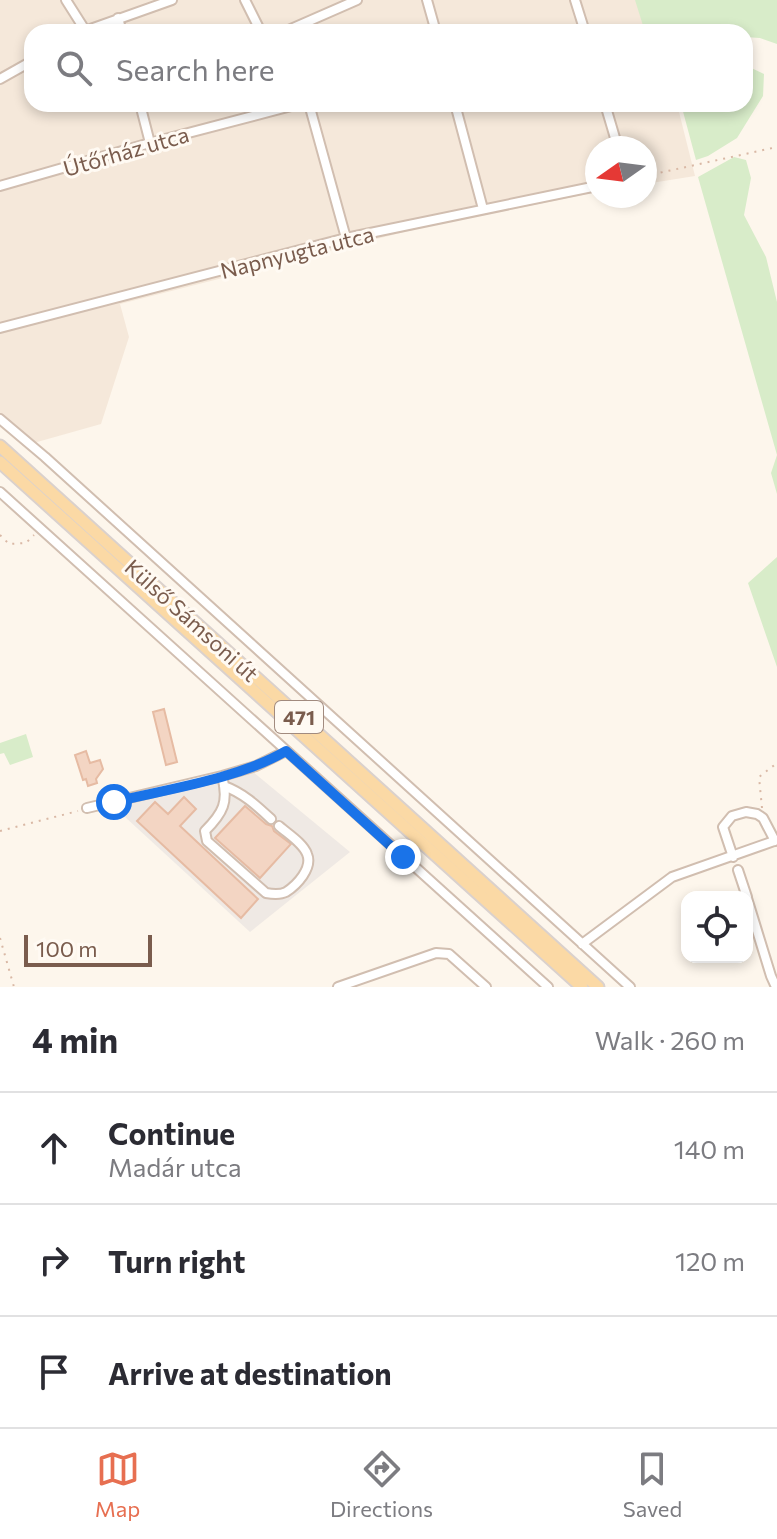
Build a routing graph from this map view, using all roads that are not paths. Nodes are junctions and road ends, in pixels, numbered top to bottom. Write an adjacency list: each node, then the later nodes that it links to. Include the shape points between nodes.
1 (66, 0): 8 (street)
2 (172, 0): 7 (street)
3 (245, 0): 11 (street)
4 (357, 0): 12 (street)
5 (427, 0): 13 (street)
6 (575, 0): 14 (street)
7 (118, 18): 9 (street); 10 (street)
8 (80, 24)
9 (102, 24)
10 (120, 24)
11 (257, 24)
12 (304, 24)
13 (434, 24)
14 (582, 24)
15 (24, 66): 16 (street)
16 (0, 79)
17 (142, 112): 23 (street)
18 (268, 112): 23 (street, Útőrház utca)
19 (311, 112): 27 (street)
20 (457, 112): 26 (street)
21 (607, 112): 22 (street)
22 (614, 136)
23 (150, 143): 24 (street, Útőrház utca)
24 (0, 186)
25 (585, 188): 26 (street, Napnyugta utca)
26 (483, 209): 27 (street, Napnyugta utca)
27 (346, 238): 28 (street, Napnyugta utca)
28 (0, 328)
29 (0, 419): 43 (street)
30 (0, 446): 48 (main road, Külső Sámsoni út / 471)
31 (0, 462): 47 (main road, Külső Sámsoni út / 471)
32 (0, 492): 33 (street)
33 (286, 751): 34 (street); 46 (street)
34 (223, 781): 35 (street); 36 (street); 37 (street, via 225,799 221,813 205,831 207,841 266,893 286,892 309,865 302,847)
35 (87, 808)
36 (271, 819)
37 (279, 826)
38 (776, 840): 39 (street); 39 (street, via 757,814 732,816 723,827)
39 (733, 857): 43 (street, via 672,877)
40 (738, 870): 41 (street)
41 (745, 891)
42 (753, 916): 50 (street)
43 (582, 944): 49 (street)
44 (338, 987): 45 (street, via 436,953 449,954)
45 (486, 987)
46 (548, 987)
47 (582, 987)
48 (598, 987)
49 (630, 987)
50 (776, 987)

